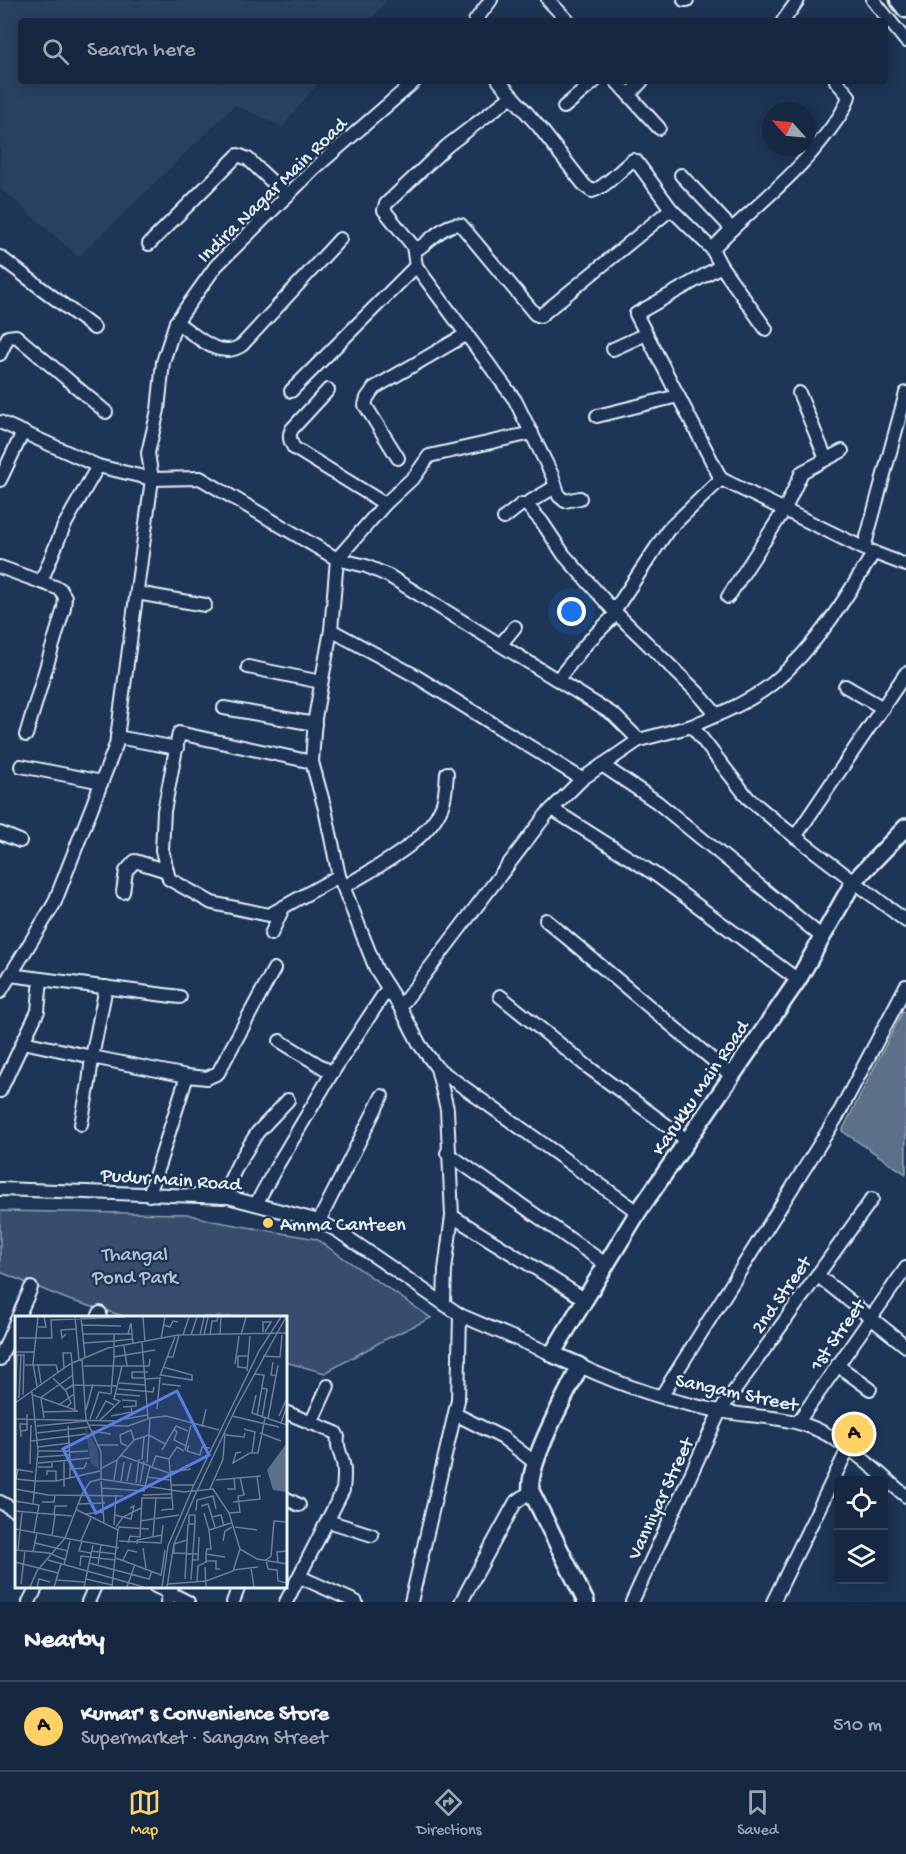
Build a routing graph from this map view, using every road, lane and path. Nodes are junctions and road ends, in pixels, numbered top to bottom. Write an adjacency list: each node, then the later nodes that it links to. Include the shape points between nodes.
1 (491, 0): 7 (street)
2 (548, 0): 8 (street)
3 (798, 0): 9 (street)
4 (873, 0): 10 (street)
5 (899, 0): 6 (highway)
6 (906, 9)
7 (477, 18)
8 (565, 18)
9 (785, 18)
10 (887, 18)
11 (888, 19): 12 (street)
12 (906, 41)
13 (412, 84): 24 (street, Indira Nagar Main Road)
14 (502, 84): 20 (street)
15 (591, 84): 21 (street)
16 (619, 84): 19 (street)
17 (639, 84): 19 (street)
18 (839, 84): 26 (street, via 849,96 846,107 815,150)
19 (629, 95): 22 (street)
20 (512, 96): 25 (street, via 592,191 599,190 633,160); 29 (street, via 447,146 386,204 384,210)
21 (564, 107)
22 (659, 128)
23 (681, 175): 26 (street)
24 (287, 196): 28 (street, via 248,159 238,155); 34 (street, Indira Nagar Main Road, via 216,266)
25 (671, 209): 29 (street, via 540,315 535,314 461,225 448,227 419,248); 30 (street)
26 (732, 230): 30 (street)
27 (340, 239): 34 (street, via 233,351 219,351)
28 (149, 244)
29 (412, 246): 32 (street)
30 (712, 249): 33 (street)
31 (0, 257): 35 (street)
32 (416, 266): 37 (street); 42 (street)
33 (722, 266): 36 (street); 38 (street, via 636,314)
34 (176, 322): 55 (street, Indira Nagar Main Road, via 163,362 148,453)
35 (94, 328)
36 (766, 328)
37 (467, 334): 50 (street, via 515,400); 52 (street, via 374,388 366,398 365,405)
38 (646, 334): 39 (street); 45 (street)
39 (614, 350)
40 (0, 354): 46 (street, via 8,337 16,336)
41 (328, 390): 60 (street, via 292,429 290,441 294,448)
42 (291, 391)
43 (799, 393): 53 (street)
44 (906, 393): 64 (street)
45 (678, 396): 47 (street); 56 (street)
46 (106, 412)
47 (597, 416)
48 (0, 422): 49 (street)
49 (23, 432): 54 (street); 57 (street)
50 (532, 433): 58 (street); 60 (street, via 429,456 413,478)
51 (842, 452): 53 (street)
52 (398, 458)
53 (826, 459): 62 (street, via 802,472)
54 (98, 466): 55 (street); 68 (street, via 64,526)
55 (152, 479): 65 (street, via 200,478); 69 (street, Indira Nagar Main Road)
56 (721, 479): 62 (street); 72 (street, via 668,530)
57 (0, 480)
58 (555, 487): 59 (street, via 565,501); 61 (street)
59 (580, 498)
60 (385, 504): 65 (street)
61 (526, 504): 63 (street); 72 (street, via 564,555)
62 (786, 509): 64 (street); 70 (street)
63 (504, 518)
64 (869, 550): 66 (street); 83 (street, via 844,601 796,661 772,684)
65 (337, 559): 74 (street); 75 (street, via 389,576)
66 (906, 565)
67 (0, 567): 68 (street)
68 (41, 582): 86 (street, via 60,589 63,608)
69 (136, 593): 71 (street); 87 (street, Indira Nagar Main Road)
70 (728, 597)
71 (205, 605)
72 (615, 612): 78 (street); 83 (street)
73 (515, 627): 75 (street)
74 (331, 630): 79 (street); 94 (street, via 414,675)
75 (501, 644): 78 (street)
76 (248, 667): 79 (street)
77 (906, 673): 82 (street)
78 (558, 679): 88 (street, via 619,718)
79 (321, 682): 84 (street)
80 (845, 687): 82 (street)
81 (224, 708): 84 (street)
82 (883, 708): 99 (street)
83 (717, 715): 85 (street)
84 (315, 724): 90 (street)
85 (692, 726): 88 (street); 99 (street, via 748,798)
86 (26, 735)
87 (117, 737): 89 (street); 95 (street, Indira Nagar Main Road)
88 (639, 740): 91 (street)
89 (177, 748): 90 (street, via 178,733); 101 (street, via 164,811 162,850)
90 (312, 762): 103 (street)
91 (602, 765): 94 (street); 109 (street, via 657,802)
92 (21, 766): 95 (street)
93 (447, 773): 103 (street, via 443,804 431,826 415,841)
94 (582, 779): 96 (street)
95 (102, 782): 111 (street, Indira Nagar Main Road, via 54,904)
96 (552, 809): 113 (street, via 656,875); 120 (street)
97 (906, 827): 102 (main road, Karukku Main Road)
98 (0, 833): 100 (street)
99 (795, 837): 102 (street)
100 (20, 841)
101 (167, 871): 104 (street, via 135,861 126,871); 105 (street, via 170,879 212,903 269,915)
102 (854, 881): 107 (street); 109 (main road, Karukku Main Road)
103 (341, 882): 105 (street); 116 (street, via 376,969)
104 (123, 892)
105 (283, 908): 108 (street)
106 (546, 920): 127 (street)
107 (906, 921)
108 (271, 934)
109 (822, 937): 113 (main road, Karukku Main Road)
110 (274, 969): 126 (street, via 218,1073 207,1078)
111 (10, 975): 112 (street); 117 (street, Indira Nagar Main Road)
112 (41, 979): 115 (street); 122 (street, via 38,1011)
113 (798, 980): 127 (main road, Karukku Main Road)
114 (906, 986): 159 (street, via 838,1115)
115 (106, 987): 119 (street); 123 (street)
116 (388, 988): 120 (street); 125 (street)
117 (0, 992)
118 (500, 996): 132 (street, via 588,1068)
119 (180, 997)
120 (400, 1007): 124 (street, via 420,1046)
121 (280, 1041): 125 (street)
122 (23, 1042): 123 (street); 128 (street)
123 (92, 1058): 126 (street); 131 (street)
124 (437, 1068): 133 (street, via 447,1109); 139 (street)
125 (332, 1073): 138 (street)
126 (187, 1076): 135 (street)
127 (732, 1076): 132 (main road, Karukku Main Road)
128 (0, 1090)
129 (382, 1096): 141 (street)
130 (288, 1100): 136 (street, via 257,1133)
131 (81, 1124)
132 (688, 1141): 139 (main road, Karukku Main Road)
133 (447, 1153): 140 (street); 142 (street)
134 (0, 1189): 135 (street, Pudur Main Road)
135 (149, 1195): 136 (street, Pudur Main Road)
136 (222, 1197): 138 (street, Pudur Main Road)
137 (872, 1199): 144 (street, 2nd Street)
138 (256, 1204): 141 (street, Pudur Main Road)
139 (638, 1212): 142 (main road, Karukku Main Road)
140 (452, 1216): 146 (street); 147 (street)
141 (319, 1221): 147 (street, Pudur Main Road)
142 (608, 1265): 146 (main road, Karukku Main Road)
143 (904, 1274): 150 (street, 1st Street)
144 (817, 1275): 150 (street); 160 (street, 2nd Street)
145 (31, 1288): 149 (street)
146 (586, 1300): 153 (main road, Karukku Main Road)
147 (444, 1302): 148 (street, Pudur Main Road)
148 (460, 1315): 153 (street, Pudur Main Road); 162 (street)
149 (18, 1316)
150 (870, 1318): 152 (street); 155 (street, 1st Street)
151 (15, 1323): 154 (street)
152 (906, 1346)
153 (552, 1354): 156 (main road)
154 (0, 1359)
155 (837, 1365): 158 (street); 163 (street, 1st Street)
156 (580, 1366): 159 (street, Sangam Street); 166 (main road)
157 (328, 1386): 164 (street)
158 (870, 1389)
159 (662, 1395): 160 (street, Sangam Street)
160 (720, 1411): 163 (street, Sangam Street); 189 (street, Vanniyar Street)
161 (286, 1412): 164 (street)
162 (455, 1414): 166 (street, via 502,1438); 186 (street)
163 (798, 1422): 165 (street, Sangam Street)
164 (311, 1423): 173 (street, via 336,1433 336,1446 343,1462 343,1490)
165 (848, 1449): 168 (street, Sangam Street); 190 (street)
166 (534, 1462): 167 (main road)
167 (531, 1491): 187 (street, via 515,1503); 188 (main road)
168 (906, 1496)
169 (286, 1498): 171 (street)
170 (0, 1502): 172 (street)
171 (299, 1504)
172 (15, 1506)
173 (328, 1521): 174 (street); 175 (street)
174 (372, 1535)
175 (300, 1577): 184 (street); 185 (street)
176 (36, 1587): 180 (street)
177 (95, 1587): 181 (street)
178 (239, 1587): 183 (street)
179 (170, 1593): 182 (street)
180 (29, 1602)
181 (88, 1602)
182 (189, 1602)
183 (233, 1602)
184 (286, 1602)
185 (356, 1602)
186 (411, 1602)
187 (461, 1602)
188 (586, 1602)
189 (632, 1602)
190 (773, 1602)

